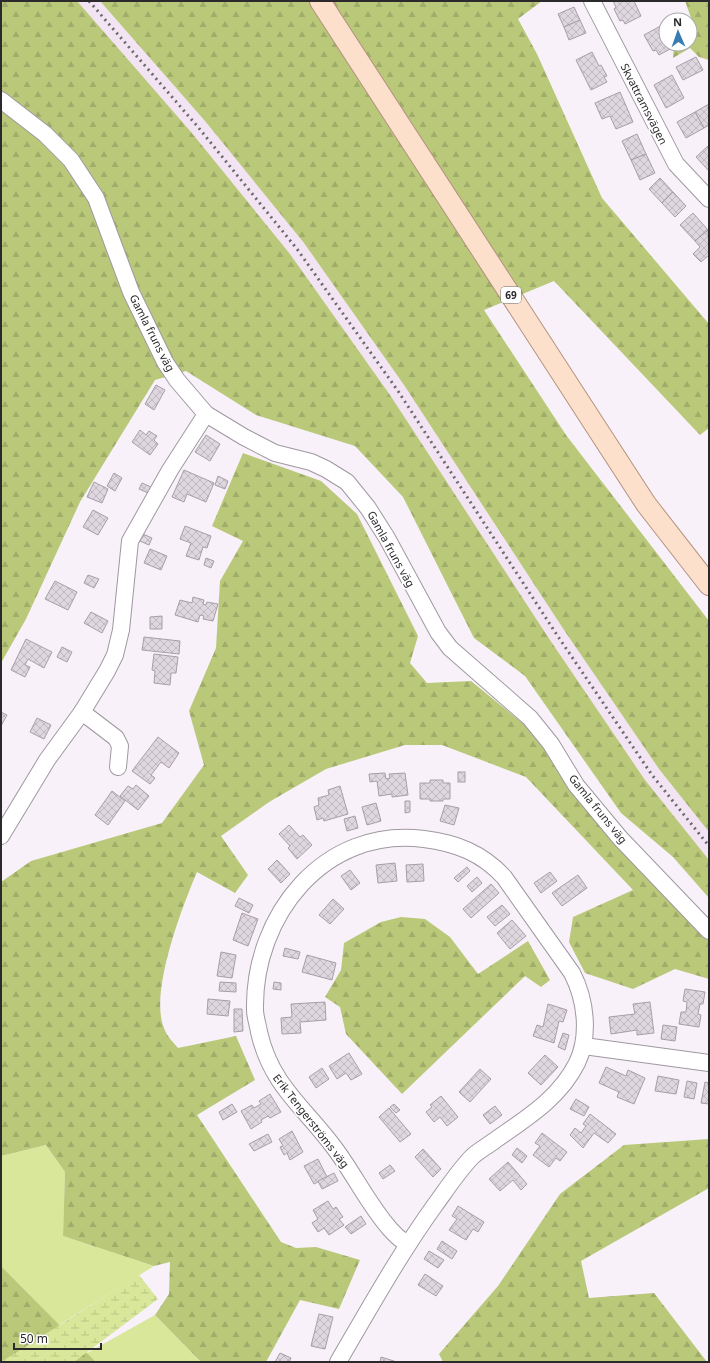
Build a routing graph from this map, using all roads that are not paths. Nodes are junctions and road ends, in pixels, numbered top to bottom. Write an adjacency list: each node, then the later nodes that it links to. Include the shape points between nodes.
1 (320, 1): 6 (main road, 69, via 646,504)
2 (592, 1): 4 (street, Skvattramsvägen, via 676,164)
3 (1, 100): 5 (street, Gamla fruns väg, via 45,134 71,160 96,198 131,292 165,362)
4 (709, 199)
5 (206, 414): 7 (street, via 170,470 130,541 122,630 107,671); 10 (street, Gamla fruns väg, via 269,451 311,462 347,482 387,538 438,632 450,648 530,718 551,744 576,785 620,838)
6 (709, 585)
7 (82, 712): 8 (street, via 116,738 120,746); 9 (street, via 47,760)
8 (118, 767)
9 (1, 836)
10 (709, 930)
11 (584, 1046): 12 (street); 13 (street, Erik Tengerströms väg, via 576,1064 554,1096 470,1158); 13 (street, Erik Tengerströms väg, via 582,998 572,973 504,877 478,854 456,844 436,840 405,837 380,839 347,850 309,874 295,890 274,923 261,961 254,1011 274,1074 333,1145 390,1230)
12 (709, 1063)
13 (407, 1244): 14 (street, Erik Tengerströms väg)
14 (338, 1362)

